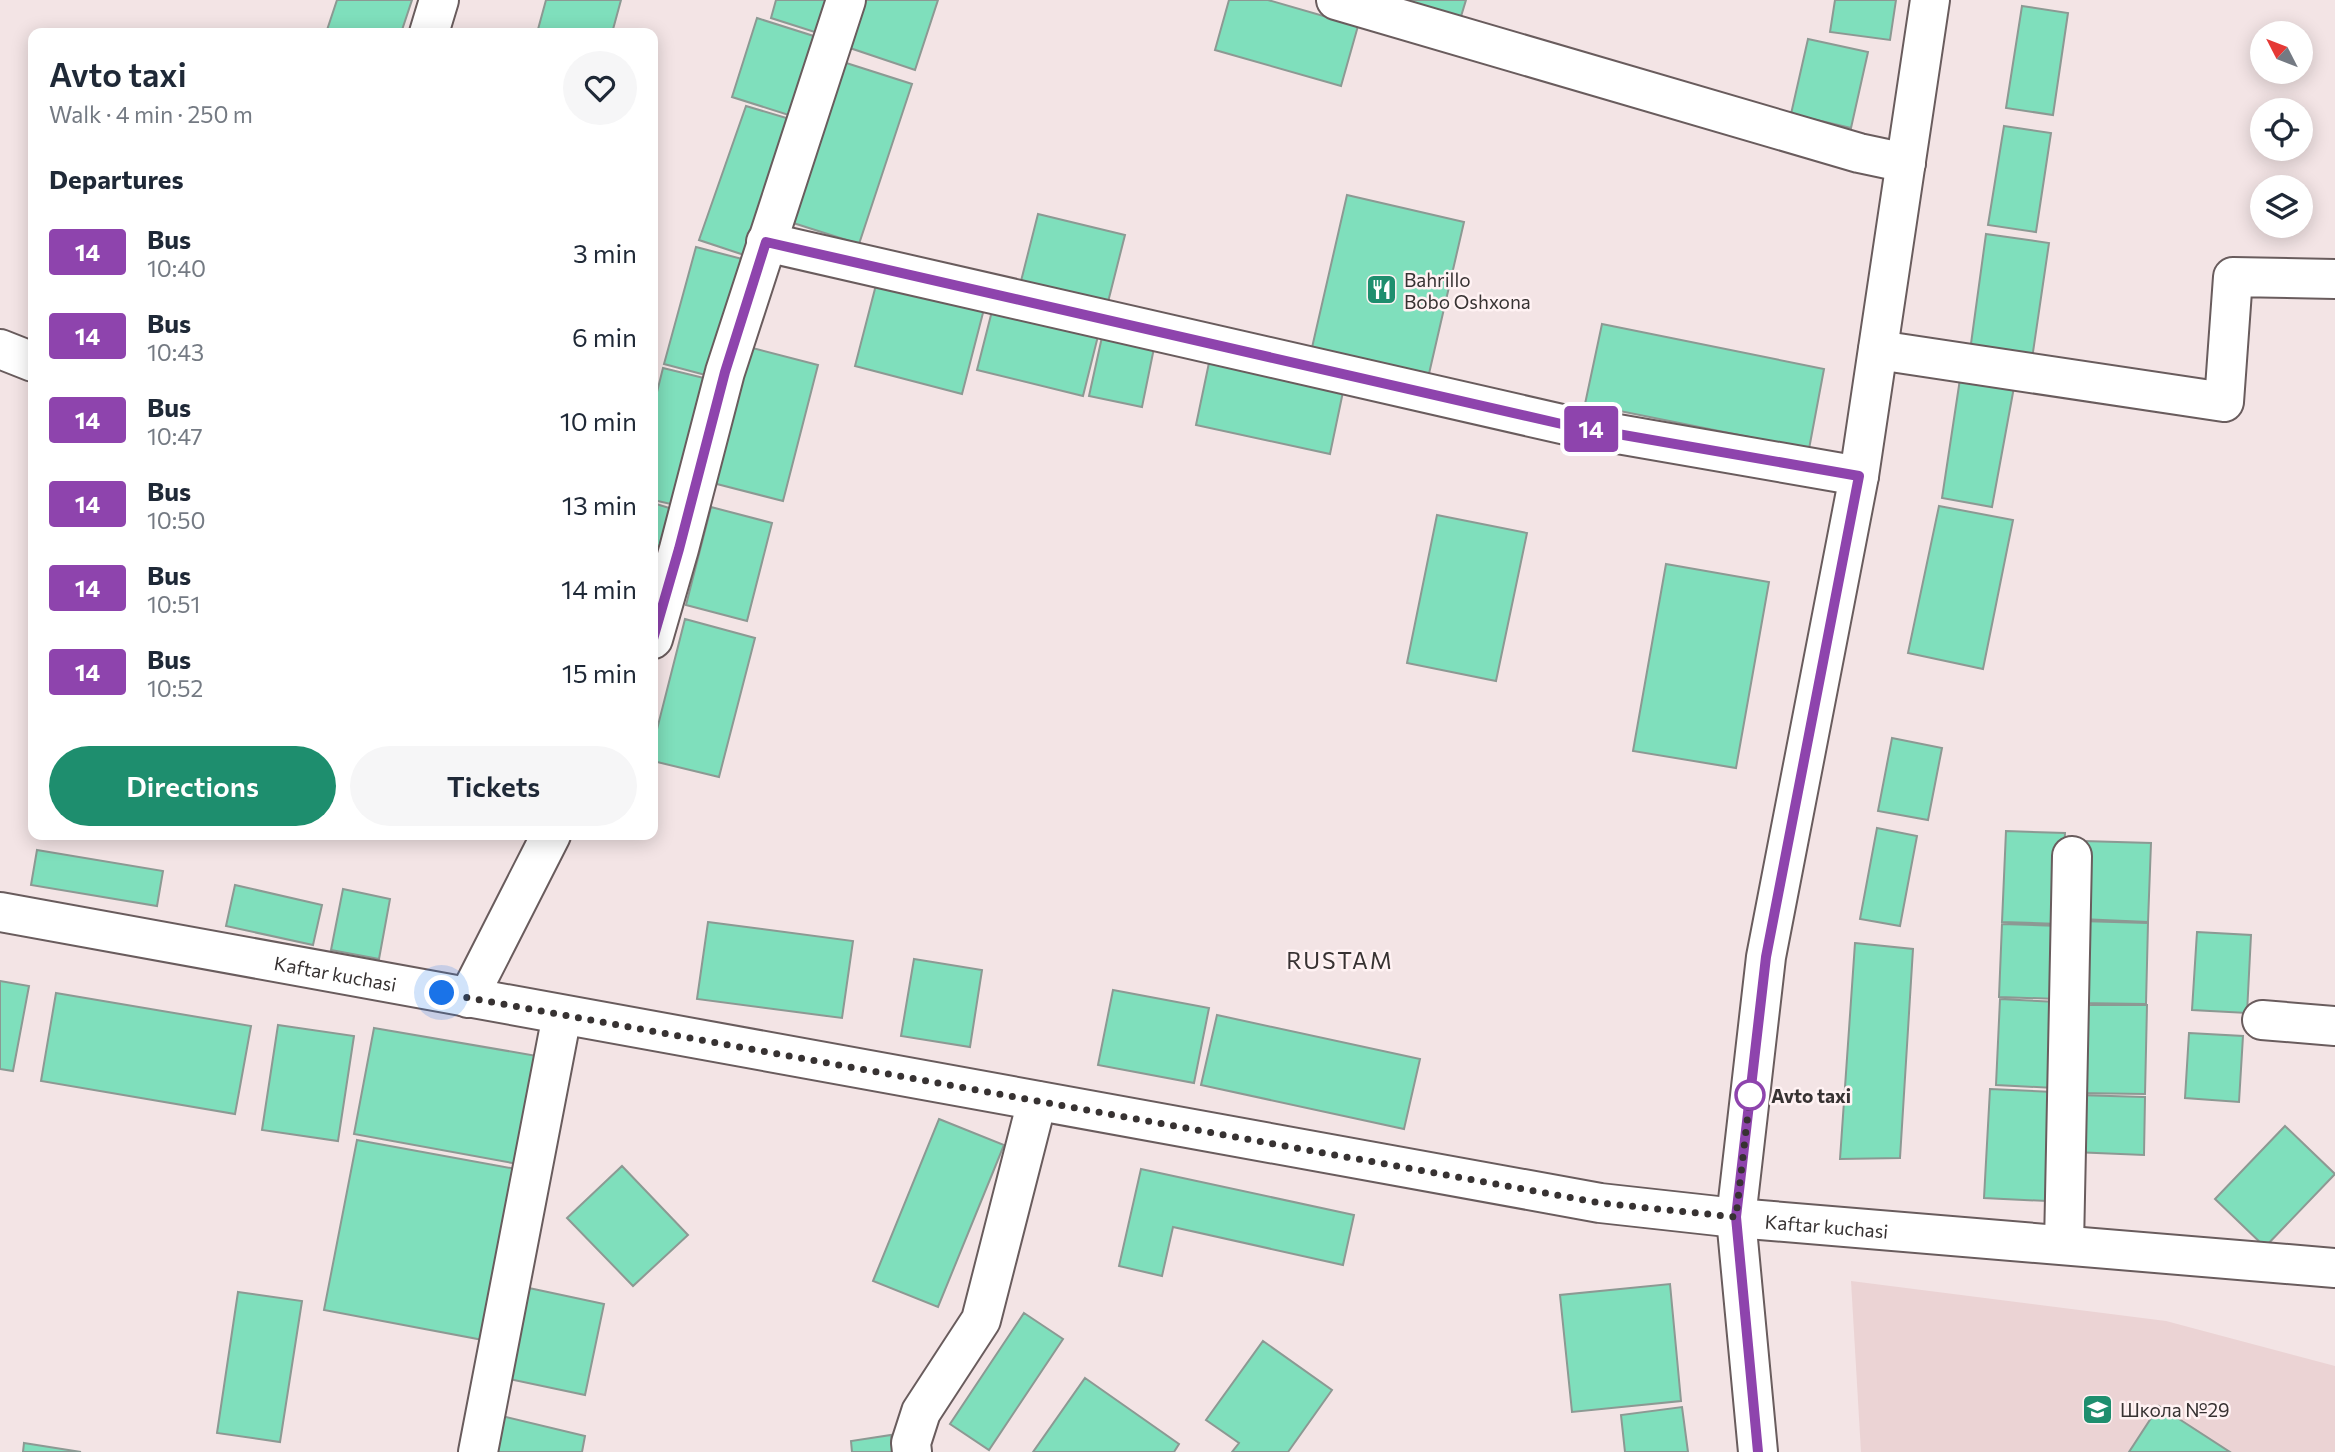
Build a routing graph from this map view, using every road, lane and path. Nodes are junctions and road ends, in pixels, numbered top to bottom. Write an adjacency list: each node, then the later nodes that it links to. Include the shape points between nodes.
1 (439, 0): 5 (street)
2 (846, 0): 7 (street)
3 (1335, 0): 6 (street)
4 (1930, 0): 6 (street)
5 (431, 28)
6 (1906, 163): 10 (street)
7 (766, 242): 12 (street, via 1566,425); 13 (street, via 725,372)
8 (2335, 279): 10 (street, via 2233,277 2224,402)
9 (0, 349): 11 (street)
10 (1878, 351): 12 (street)
11 (28, 360)
12 (1859, 476): 22 (street, via 1766,957)
13 (658, 622)
14 (548, 840): 17 (street)
15 (2072, 856): 23 (street)
16 (0, 912): 17 (street, Kaftar kuchasi)
17 (468, 998): 18 (street, Kaftar kuchasi)
18 (562, 1015): 21 (street, Kaftar kuchasi); 25 (street)
19 (2262, 1020): 20 (street)
20 (2335, 1026)
21 (1037, 1101): 22 (street, Kaftar kuchasi, via 1600,1203); 26 (street, via 981,1320 920,1412)
22 (1736, 1217): 23 (street, Kaftar kuchasi); 27 (street)
23 (2064, 1245): 24 (street, Kaftar kuchasi)
24 (2335, 1268)
25 (478, 1452)
26 (912, 1452)
27 (1758, 1452)

